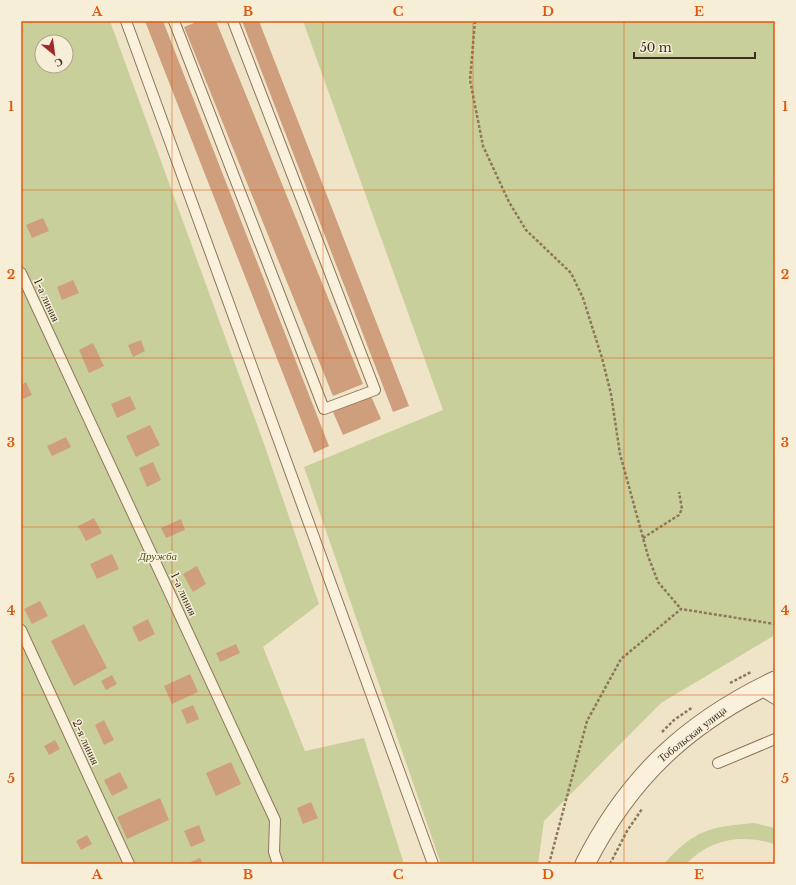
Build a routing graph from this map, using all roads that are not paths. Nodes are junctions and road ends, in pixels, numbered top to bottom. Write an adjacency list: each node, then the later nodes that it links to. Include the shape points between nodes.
1 (126, 21): 12 (lane)
2 (174, 21): 3 (lane, via 324,409 374,390)
3 (233, 21)
4 (21, 273): 11 (lane, 1-а линия, via 275,820 274,852)
5 (21, 630): 10 (lane, 2-я линия)
6 (767, 685): 7 (lane); 13 (street, Тобольская улица, via 713,715 657,760 616,810)
7 (775, 699)
8 (775, 739): 9 (lane)
9 (718, 763)
10 (129, 864)
11 (278, 864)
12 (433, 864)
13 (584, 864)

